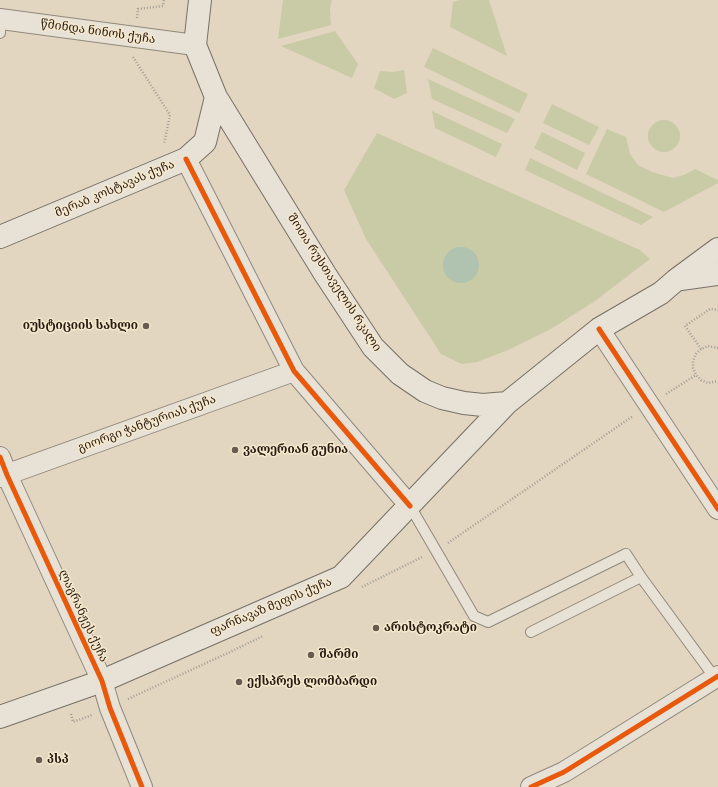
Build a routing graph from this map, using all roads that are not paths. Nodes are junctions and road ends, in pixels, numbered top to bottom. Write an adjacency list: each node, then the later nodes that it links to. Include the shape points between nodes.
1 (200, 0): 3 (main road, შოთა რუსთაველის რკალი)
2 (0, 23): 3 (street, წმინდა ნინოს ქუჩა, via 135,36)
3 (195, 45): 4 (main road, შოთა რუსთაველის რკალი)
4 (216, 97): 5 (main road, მერაბ კოსტავას ქუჩა, via 205,142); 12 (main road, შოთა რუსთაველის რკალი, via 373,347 400,374 425,391 442,398 470,404)
5 (186, 159): 6 (main road, მერაბ კოსტავას ქუჩა); 11 (street)
6 (0, 237)
7 (718, 249): 9 (main road)
8 (718, 274): 9 (main road)
9 (676, 280): 10 (main road, via 661,292)
10 (598, 329): 12 (main road); 15 (street)
11 (294, 371): 13 (street, გიორგი ჭანტურიას ქუჩა); 14 (street)
12 (507, 403): 14 (main road, ფარნავაზ მეფის ქუჩა)
13 (2, 470): 19 (street, ლაგრანჟეს ქუჩა)
14 (410, 506): 16 (lane, via 474,616 488,622 626,554); 19 (main road, ფარნავაზ მეფის ქუჩა, via 341,577)
15 (718, 508)
16 (640, 577): 17 (lane); 18 (lane)
17 (531, 632)
18 (716, 677): 22 (street, via 564,772)
19 (102, 681): 20 (main road, ფარნავაზ მეფის ქუჩა); 21 (street, ლაგრანჟეს ქუჩა, via 110,708)
20 (0, 717)
21 (142, 787)
22 (531, 787)

